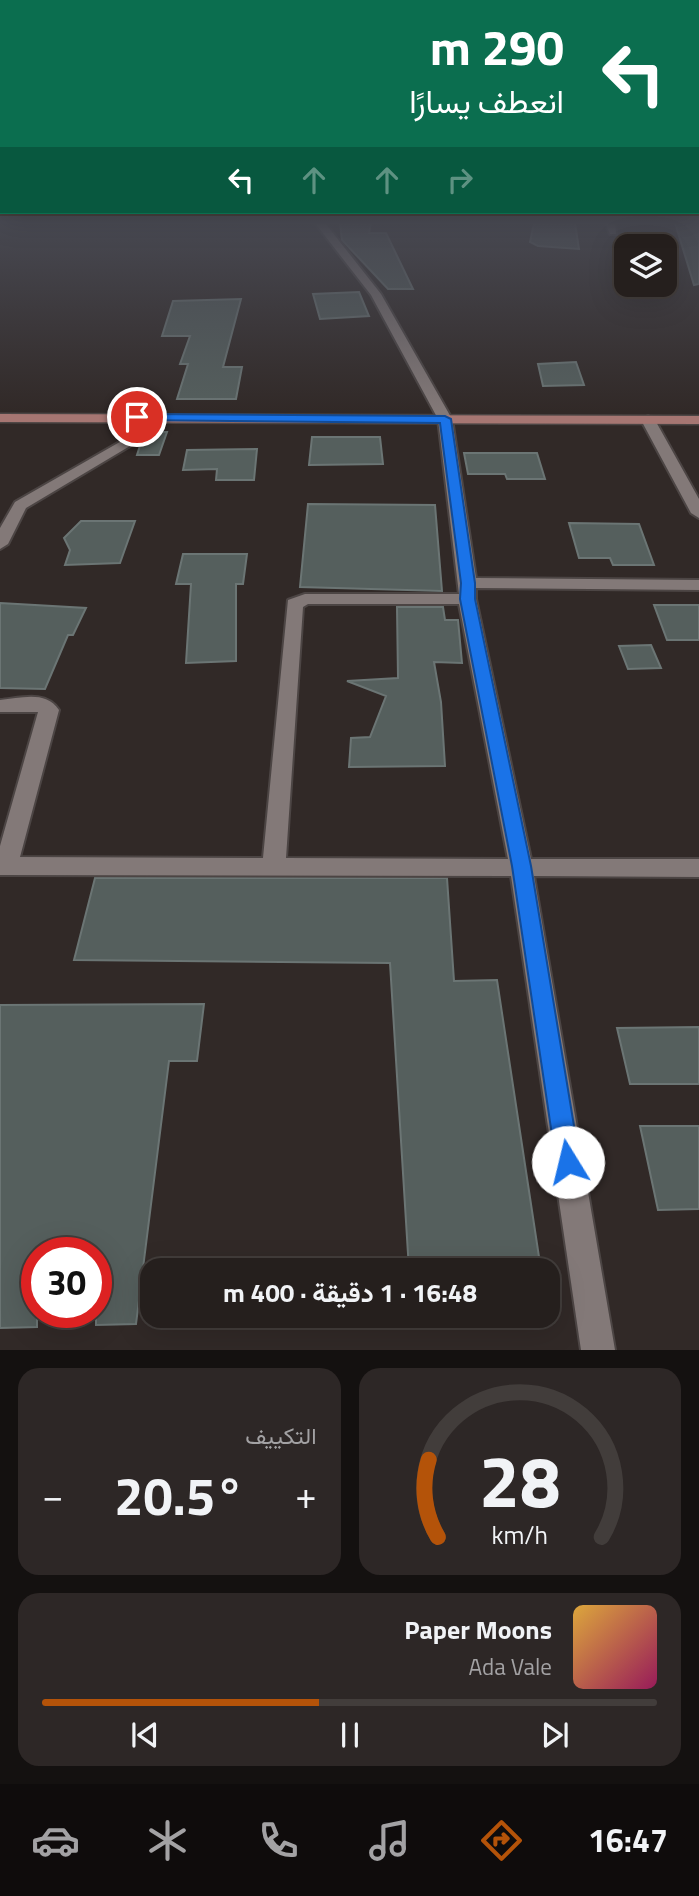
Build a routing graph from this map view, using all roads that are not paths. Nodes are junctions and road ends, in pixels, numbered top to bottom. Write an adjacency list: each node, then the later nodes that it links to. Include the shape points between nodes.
1 (370, 286): 4 (street)
2 (163, 417): 3 (street); 4 (street); 7 (street)
3 (0, 418)
4 (445, 419): 5 (street); 12 (street)
5 (648, 420): 6 (street); 9 (street)
6 (699, 420)
7 (144, 430)
8 (125, 443): 10 (street, via 20,505)
9 (699, 513)
10 (0, 544)
11 (699, 585): 12 (street)
12 (468, 591): 15 (street, via 305,599 294,604); 16 (street)
13 (0, 706): 14 (street, via 40,703 49,710)
14 (3, 866): 15 (street)
15 (274, 866): 16 (street)
16 (521, 866): 17 (street); 18 (street)
17 (699, 868)
18 (598, 1350)

